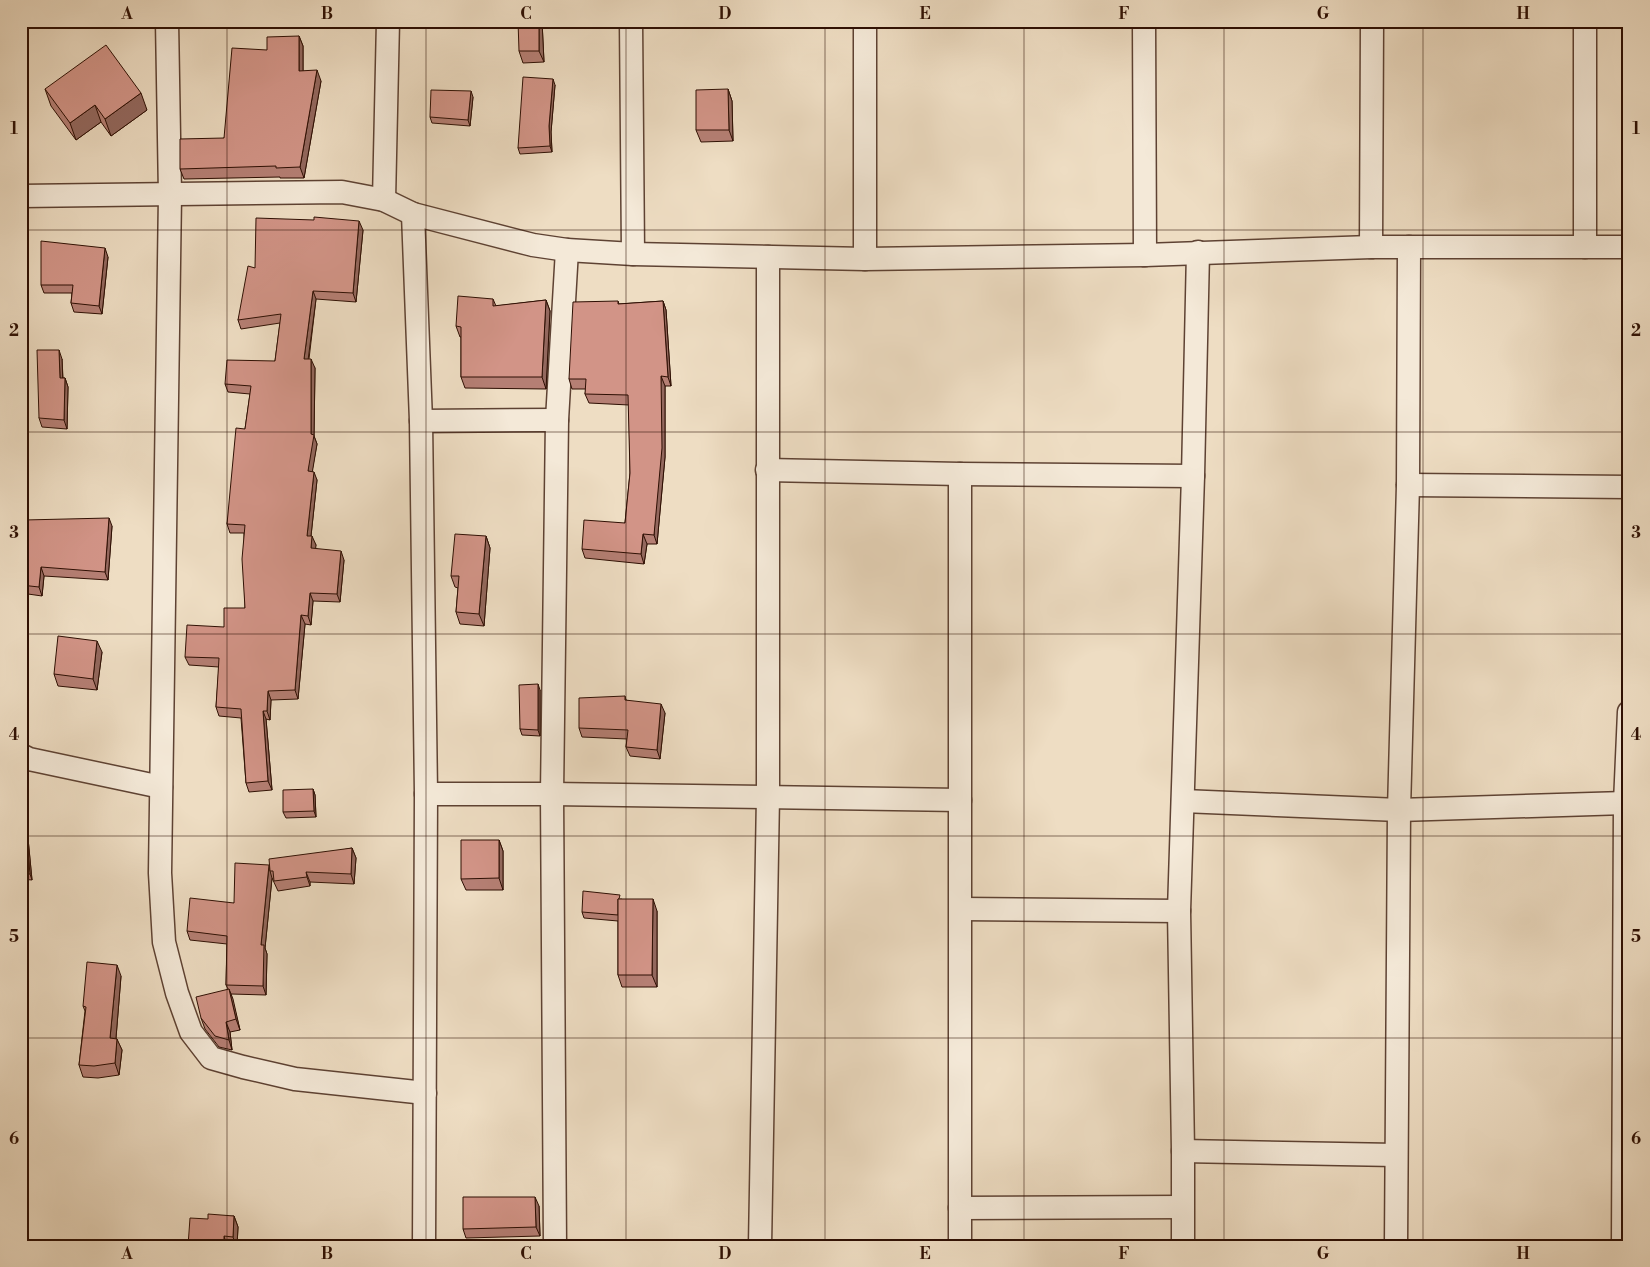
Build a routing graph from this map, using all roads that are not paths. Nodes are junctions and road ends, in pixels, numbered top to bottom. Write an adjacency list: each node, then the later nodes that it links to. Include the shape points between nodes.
1 (167, 21): 8 (street)
2 (388, 21): 10 (street)
3 (631, 21): 18 (street)
4 (865, 21): 21 (street)
5 (1144, 21): 19 (street)
6 (1372, 21): 12 (street)
7 (1585, 21): 14 (street)
8 (170, 195): 9 (street); 10 (street, via 342,192); 31 (street)
9 (21, 196)
10 (384, 200): 11 (street)
11 (413, 214): 16 (street, via 533,245); 23 (street)
12 (1371, 247): 13 (street); 17 (street)
13 (1409, 247): 14 (street); 27 (street)
14 (1585, 247): 15 (street)
15 (1629, 247)
16 (567, 250): 18 (street); 22 (street)
17 (1198, 252): 19 (street); 26 (street)
18 (633, 254): 20 (street)
19 (1145, 255): 21 (street)
20 (768, 257): 21 (street); 24 (street)
21 (865, 259)
22 (557, 420): 23 (street); 33 (street)
23 (420, 421): 32 (street)
24 (767, 470): 25 (street); 34 (street)
25 (960, 474): 26 (street); 35 (street)
26 (1193, 476): 36 (street)
27 (1408, 485): 28 (street); 38 (street)
28 (1629, 487)
29 (1629, 712): 37 (street)
30 (21, 755): 31 (street)
31 (161, 787): 42 (street, via 160,874 164,942 177,993 192,1032 211,1058 295,1079)
32 (426, 794): 33 (street); 42 (street)
33 (552, 794): 34 (street); 48 (street)
34 (768, 796): 35 (street); 49 (street)
35 (960, 800): 39 (street)
36 (1182, 800): 38 (street); 40 (street)
37 (1625, 803): 38 (street); 41 (street)
38 (1399, 810): 44 (street)
39 (961, 909): 40 (street); 46 (street)
40 (1179, 911): 43 (street)
41 (1627, 958): 53 (street)
42 (425, 1093): 47 (street)
43 (1183, 1151): 44 (street); 45 (street)
44 (1396, 1155): 52 (street)
45 (1182, 1207): 46 (street); 51 (street)
46 (960, 1208): 50 (street)
47 (424, 1246)
48 (555, 1246)
49 (760, 1246)
50 (960, 1246)
51 (1183, 1246)
52 (1396, 1246)
53 (1623, 1246)

